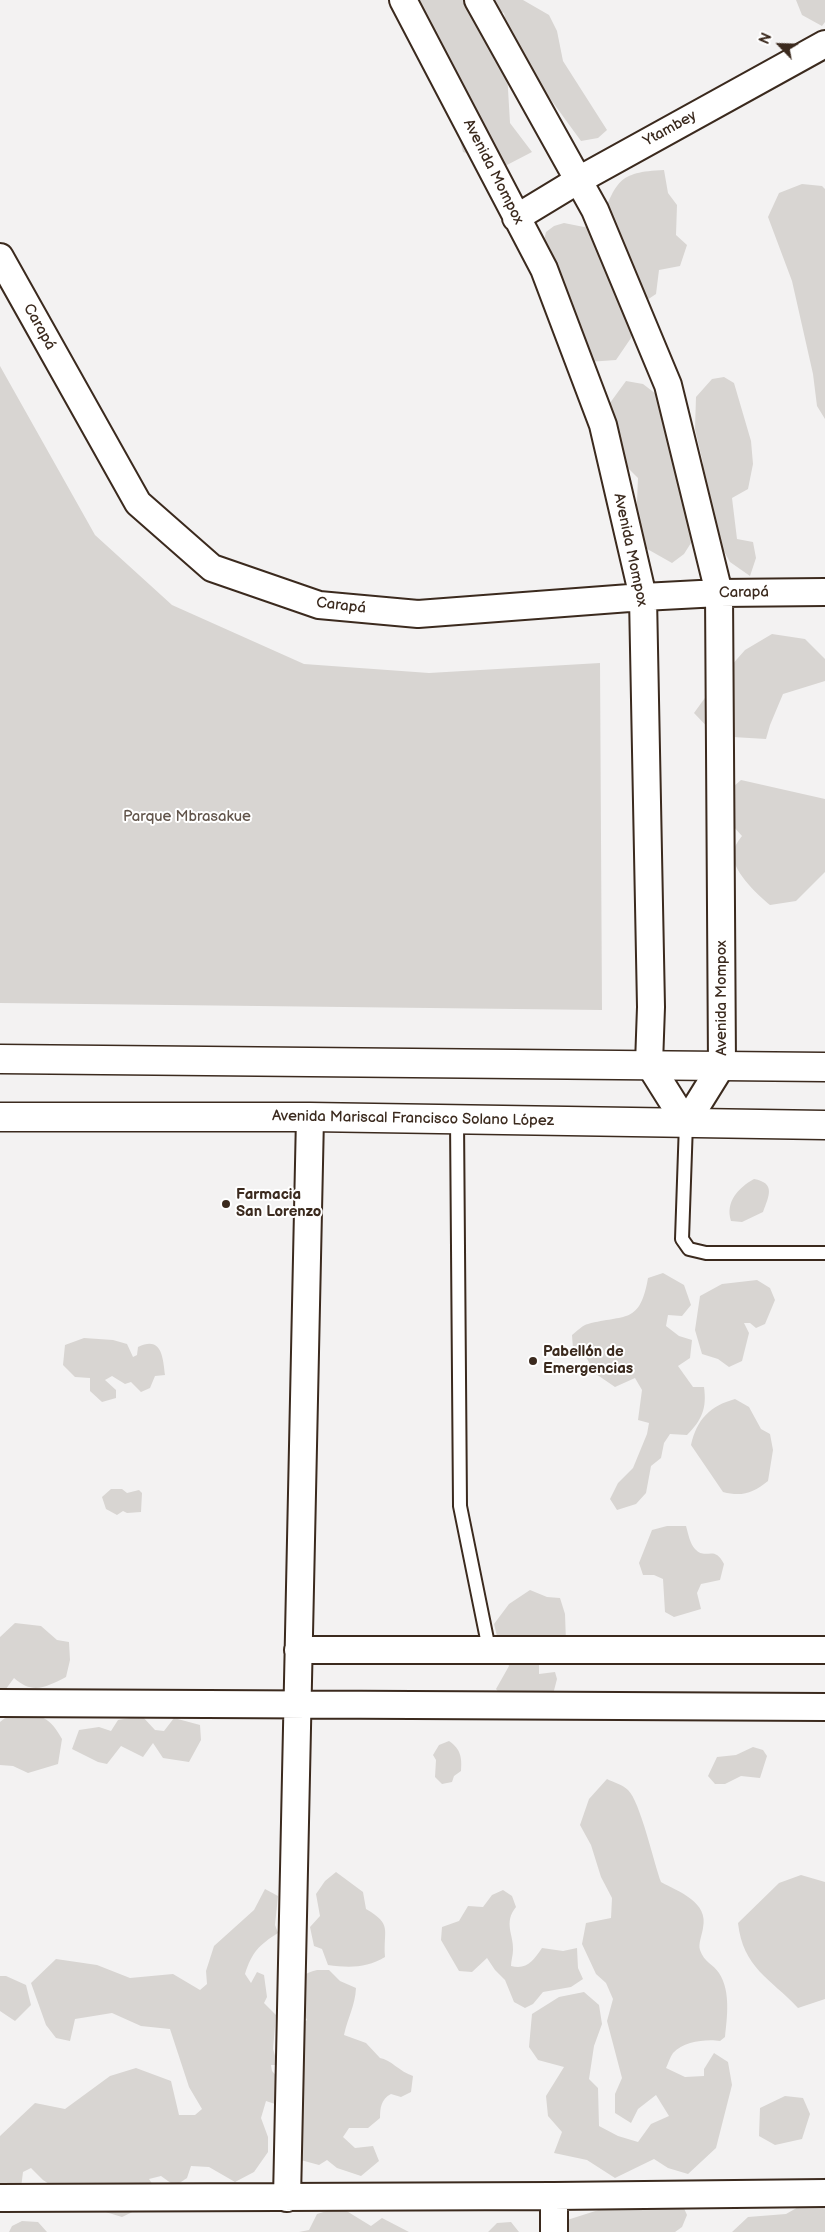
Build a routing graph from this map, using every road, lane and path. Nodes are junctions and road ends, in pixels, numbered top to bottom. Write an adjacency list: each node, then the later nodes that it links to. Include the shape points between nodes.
1 (404, 0): 5 (street, Avenida Mompox)
2 (478, 0): 4 (street, Avenida Mompox)
3 (825, 44): 4 (street, Ytambey)
4 (577, 181): 5 (street, Ytambey); 8 (street, Avenida Mompox, via 595,210 668,385)
5 (516, 218): 9 (street, Avenida Mompox, via 544,269 603,425)
6 (0, 257): 9 (street, Carapá, via 138,503 212,568 319,605 418,614)
7 (825, 592): 8 (street, Carapá)
8 (719, 593): 9 (street, Carapá); 12 (street, Avenida Mompox)
9 (643, 597): 11 (street, Avenida Mompox, via 651,1007)
10 (0, 1059): 11 (main road)
11 (649, 1064): 12 (main road); 17 (street)
12 (722, 1065): 13 (main road); 17 (street, Avenida Mompox)
13 (825, 1067)
14 (0, 1117): 15 (main road, Avenida Mariscal Francisco Solano López)
15 (310, 1117): 16 (main road, Avenida Mariscal Francisco Solano López); 21 (street)
16 (457, 1119): 17 (main road, Avenida Mariscal Francisco Solano López); 20 (lane, via 460,1506)
17 (686, 1123): 18 (main road, Avenida Mariscal Francisco Solano López); 19 (lane, via 682,1240 689,1249 706,1253)
18 (825, 1125)
19 (825, 1253)
20 (490, 1649): 21 (street); 22 (street)
21 (298, 1650): 24 (street)
22 (825, 1650)
23 (0, 1703): 24 (street)
24 (297, 1705): 25 (street); 29 (street)
25 (825, 1707)
26 (825, 2193): 27 (street)
27 (554, 2196): 29 (street); 30 (street)
28 (0, 2198): 29 (street)
29 (287, 2198)
30 (554, 2232)

